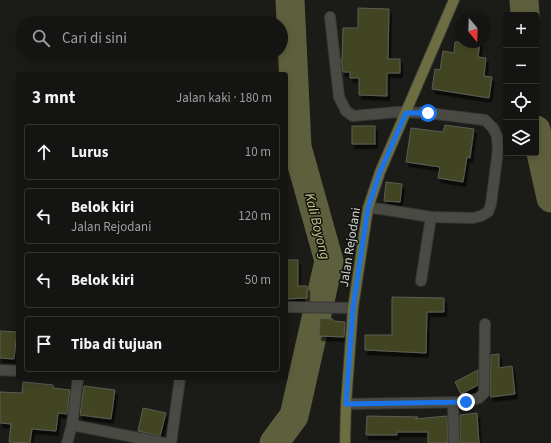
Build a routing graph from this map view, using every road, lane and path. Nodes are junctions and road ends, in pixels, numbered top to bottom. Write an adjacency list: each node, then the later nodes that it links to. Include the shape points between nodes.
1 (454, 0): 3 (main road, Jalan Rejodani)
2 (330, 17): 3 (street, via 342,106 353,116)
3 (406, 113): 4 (main road, Jalan Rejodani, via 380,172); 5 (street, via 485,120 497,136 498,150 488,212 473,218)
4 (368, 208): 5 (street); 8 (main road, Jalan Rejodani)
5 (431, 217): 6 (street)
6 (421, 281)
7 (288, 307): 8 (street)
8 (353, 308): 15 (main road, Jalan Rejodani)
9 (485, 324): 14 (street, via 484,393 474,401)
10 (0, 370): 11 (street)
11 (16, 371)
12 (78, 380): 16 (street)
13 (180, 380): 19 (street)
14 (452, 402): 15 (street); 21 (street)
15 (346, 404): 20 (main road, Jalan Rejodani)
16 (72, 426): 17 (street); 18 (street)
17 (67, 443)
18 (164, 443)
19 (171, 443)
20 (346, 443)
21 (454, 443)

